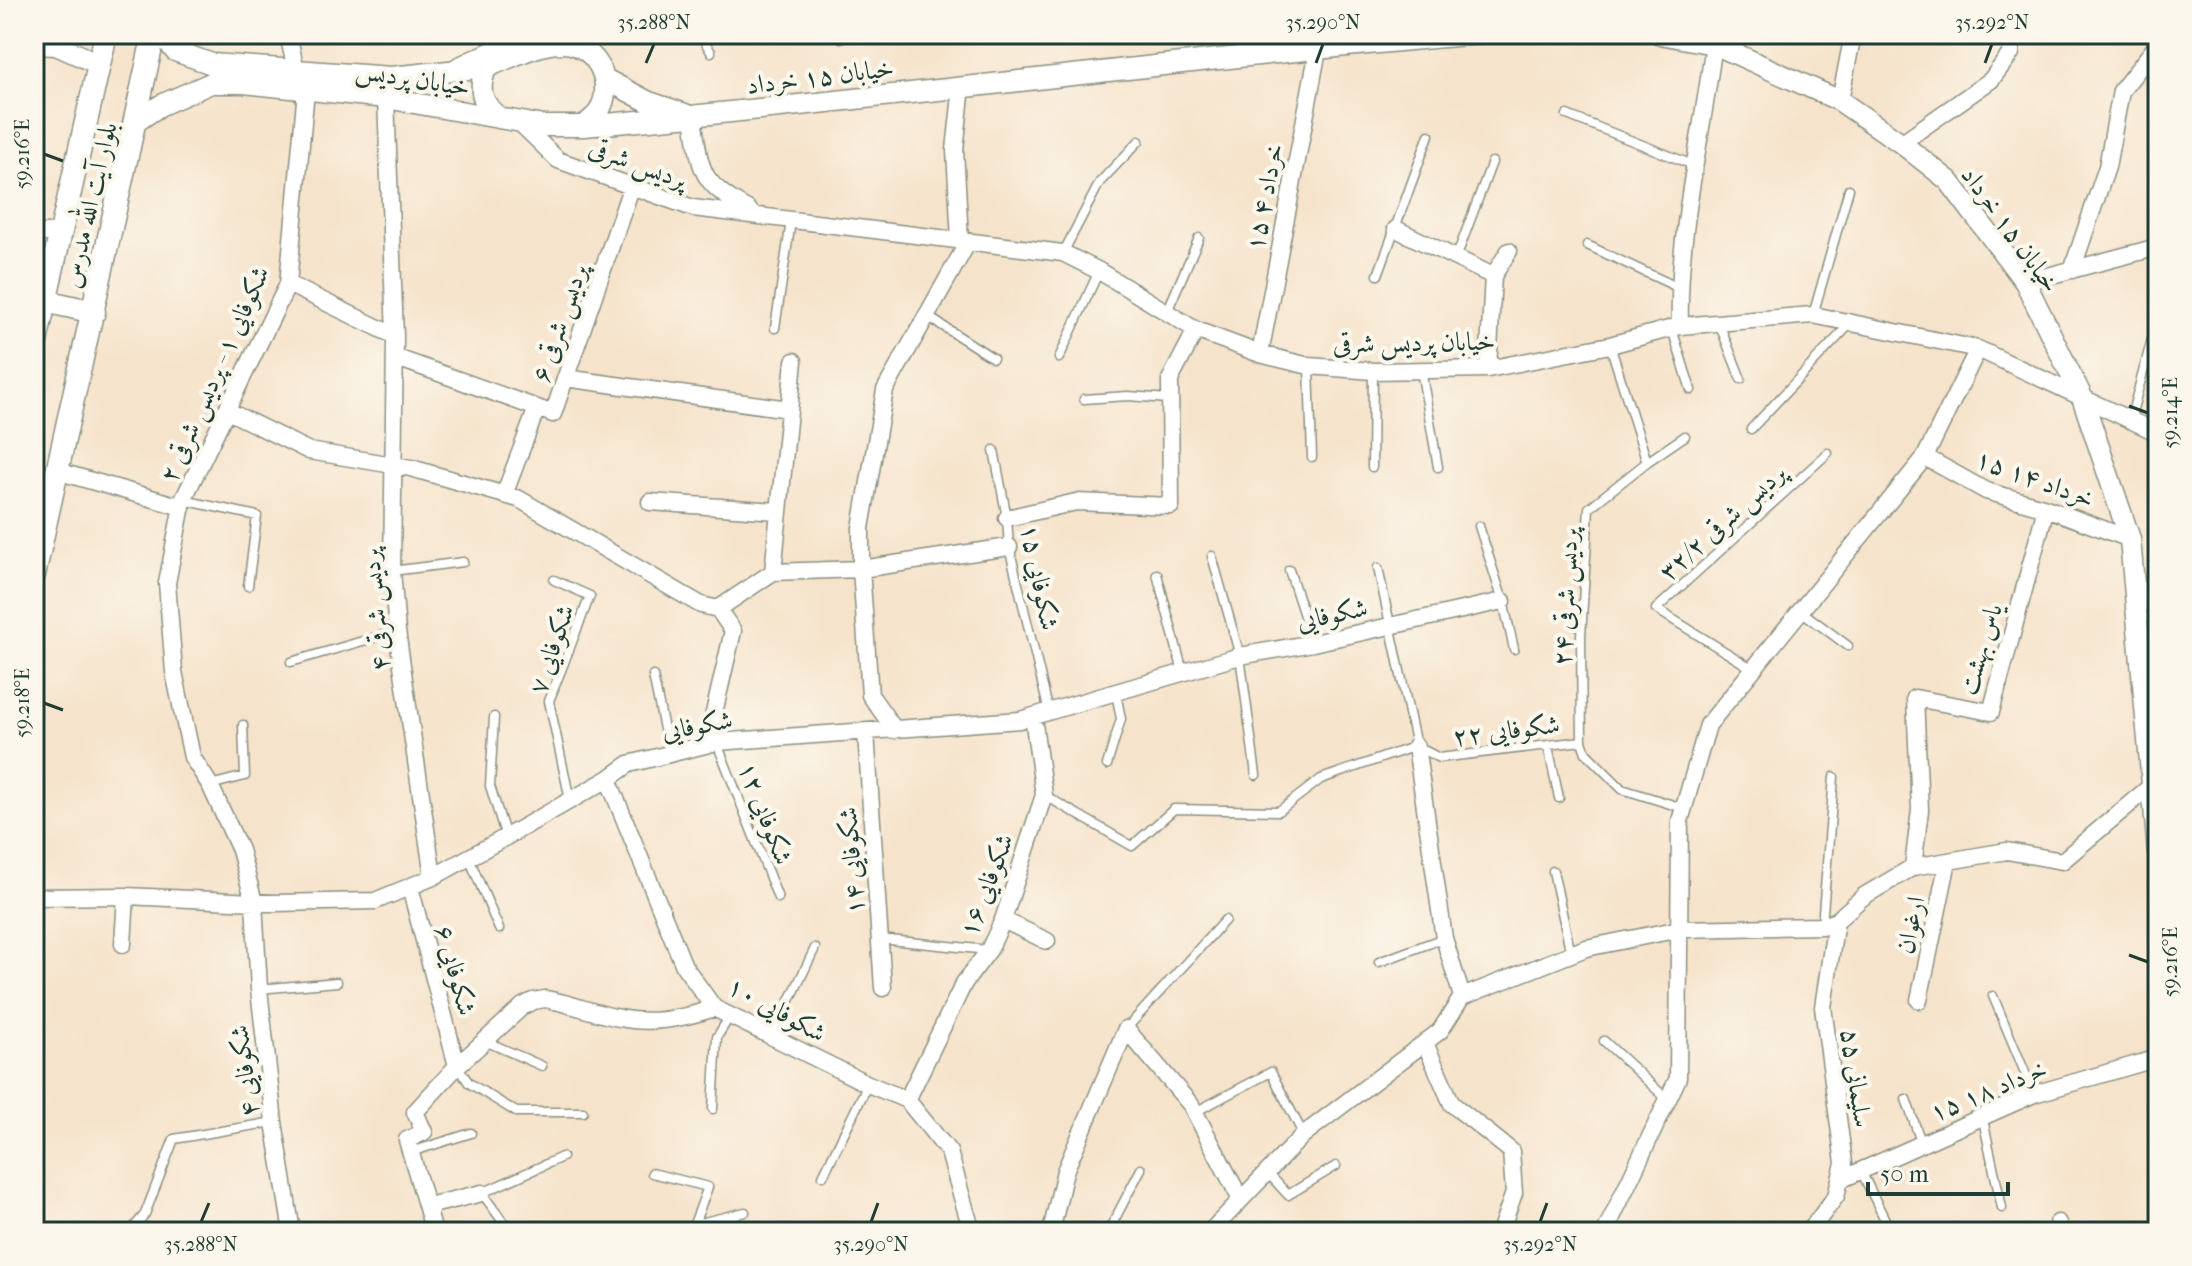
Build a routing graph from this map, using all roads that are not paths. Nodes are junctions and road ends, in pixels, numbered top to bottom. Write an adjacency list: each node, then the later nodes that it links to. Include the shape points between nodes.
1 (106, 34): 21 (main road, بلوار آیت الله مدرس)
2 (154, 34): 31 (main road, بلوار آیت الله مدرس)
3 (163, 34): 22 (street, خیابان پردیس, via 175,51 212,64)
4 (288, 34): 22 (street)
5 (526, 34): 17 (street)
6 (700, 34): 19 (lane)
7 (1271, 34): 20 (street)
8 (1479, 34): 12 (street, خیابان ۱۵ خرداد)
9 (1660, 34): 13 (street, خیابان ۱۵ خرداد)
10 (1853, 34): 27 (street)
11 (2013, 34): 35 (street, via 2011,53 1991,80)
12 (1373, 38): 18 (street, خیابان ۱۵ خرداد)
13 (1715, 39): 27 (street, خیابان ۱۵ خرداد); 37 (street)
14 (585, 42): 17 (street); 23 (street)
15 (34, 44): 21 (street, via 56,45)
16 (2158, 44): 52 (street, via 2121,91 2107,167)
17 (492, 50): 22 (street, خیابان پردیس, via 444,72 391,77); 30 (street, via 482,78 483,101)
18 (1318, 50): 20 (street, خیابان ۱۵ خرداد); 74 (street, ۱۵ خرداد ۴)
19 (711, 52)
20 (1249, 56): 24 (street, خیابان ۱۵ خرداد)
21 (99, 64): 44 (main road, بلوار آیت الله مدرس)
22 (296, 70)
23 (605, 79): 29 (street); 32 (street, via 605,97)
24 (962, 86): 29 (street, خیابان ۱۵ خرداد); 46 (street, via 955,150)
25 (306, 90): 26 (street, خیابان پردیس); 31 (street, خیابان پردیس, via 211,83); 57 (street, شکوفایی ۱ - پردیس شرقی ۲)
26 (386, 98): 30 (street, خیابان پردیس); 70 (street, پردیس شرقی ۴)
27 (1840, 101): 35 (street, خیابان ۱۵ خرداد)
28 (1567, 115): 37 (lane)
29 (693, 117): 32 (street, خیابان ۱۵ خرداد); 40 (street, via 700,167 714,187)
30 (509, 120): 32 (street); 38 (street, پردیس شرقی, via 558,160)
31 (137, 121): 60 (main road, بلوار آیت الله مدرس)
32 (584, 126)
33 (1429, 135): 42 (lane)
34 (1139, 141): 50 (lane, via 1100,182)
35 (1901, 143): 56 (street, خیابان ۱۵ خرداد, via 1949,181)
36 (1492, 162): 51 (lane)
37 (1693, 165): 58 (street)
38 (631, 188): 40 (street, پردیس شرقی, via 693,208); 83 (street, پردیس شرقی ۶)
39 (1849, 189): 62 (lane)
40 (758, 215): 41 (street, خیابان پردیس شرقی)
41 (791, 221): 46 (street, خیابان پردیس شرقی); 66 (lane)
42 (1396, 229): 51 (street); 54 (lane)
43 (34, 233): 44 (street)
44 (61, 233): 59 (main road, بلوار آیت الله مدرس)
45 (1199, 238): 61 (lane)
46 (964, 241): 50 (street, خیابان پردیس شرقی); 63 (street)
47 (1587, 245): 58 (lane)
48 (2158, 247): 52 (street)
49 (1509, 251): 55 (street)
50 (1063, 253): 53 (street, خیابان پردیس شرقی)
51 (1456, 258): 55 (street)
52 (2072, 270): 56 (street)
53 (1099, 271): 61 (street, خیابان پردیس شرقی); 77 (lane)
54 (1378, 275)
55 (1493, 276): 80 (street)
56 (2025, 282): 86 (street, خیابان ۱۵ خرداد)
57 (288, 284): 70 (street); 91 (street, شکوفایی ۱ - پردیس شرقی ۲)
58 (1679, 288): 67 (street)
59 (45, 301): 60 (main road); 73 (main road, بلوار آیت الله مدرس)
60 (94, 312): 104 (main road, بلوار آیت الله مدرس)
61 (1166, 314): 69 (street, خیابان پردیس شرقی)
62 (1813, 315): 64 (street, خیابان پردیس شرقی); 65 (street, خیابان پردیس شرقی)
63 (926, 316): 76 (lane); 117 (street, via 885,390 861,528)
64 (1718, 321): 67 (street, خیابان پردیس شرقی); 84 (lane)
65 (1851, 323): 72 (street, خیابان پردیس شرقی); 93 (lane)
66 (775, 328)
67 (1676, 328): 71 (street, خیابان پردیس شرقی); 85 (lane)
68 (2155, 328): 92 (lane)
69 (1196, 330): 74 (street, خیابان پردیس شرقی); 88 (street, via 1170,380)
70 (395, 336): 75 (street, پردیس شرقی ۴)
71 (1610, 345): 80 (street, خیابان پردیس شرقی); 100 (lane)
72 (1978, 349): 86 (street, خیابان پردیس شرقی); 99 (street)
73 (34, 350)
74 (1260, 354): 79 (street, خیابان پردیس شرقی)
75 (397, 358): 89 (street); 101 (street, پردیس شرقی ۴)
76 (993, 358)
77 (1059, 358)
78 (794, 361): 90 (street)
79 (1309, 366): 82 (street, خیابان پردیس شرقی); 98 (lane)
80 (1488, 369): 81 (street, خیابان پردیس شرقی)
81 (1421, 370): 82 (street, خیابان پردیس شرقی); 103 (lane)
82 (1373, 371): 102 (lane)
83 (565, 378): 89 (street, پردیس شرقی ۶, via 553,414); 90 (street)
84 (1741, 379)
85 (1691, 390)
86 (2082, 397): 92 (street, خیابان پردیس شرقی); 112 (street, خیابان ۱۵ خرداد)
87 (1084, 399): 88 (lane)
88 (1170, 399): 110 (street, via 1171,506 1076,502)
89 (537, 408): 105 (street, پردیس شرقی ۶)
90 (789, 409): 109 (street)
91 (226, 410): 101 (street, via 309,451); 107 (street, شکوفایی ۱ - پردیس شرقی ۲)
92 (2130, 421): 94 (street, خیابان پردیس شرقی)
93 (1751, 429)
94 (2158, 433)
95 (1685, 436): 100 (lane, پردیس شرقی ۲۴)
96 (994, 450): 110 (lane, شکوفایی ۱۵)
97 (1828, 453): 135 (lane, پردیس شرقی ۳۲/۲, via 1656,609)
98 (1312, 457)
99 (1925, 457): 108 (street, ۱۵ خرداد ۱۴, via 1986,491); 127 (street)
100 (1647, 462): 144 (lane, پردیس شرقی ۲۴, via 1589,508 1581,635)
101 (393, 464): 105 (street); 119 (street, پردیس شرقی ۴)
102 (1372, 467)
103 (1438, 467)
104 (57, 471): 107 (street); 122 (main road, بلوار آیت الله مدرس)
105 (504, 495): 126 (street, via 701,605)
106 (650, 502): 109 (street)
107 (182, 504): 124 (lane, via 257,516); 153 (street, شکوفایی ۱ - پردیس شرقی ۲, via 167,583 174,672 192,757)
108 (2046, 508): 112 (street, ۱۵ خرداد ۱۴); 163 (street, یاس بهشت, via 1991,712 1915,698 1920,810)
109 (778, 511): 120 (street)
110 (1007, 518): 113 (lane, شکوفایی ۱۵)
111 (1479, 526): 125 (lane)
112 (2130, 539): 154 (street, خیابان ۱۵ خرداد)
113 (1009, 547): 117 (street); 139 (lane, شکوفایی ۱۵)
114 (1212, 556): 133 (lane)
115 (463, 562): 119 (lane)
116 (1378, 568): 128 (lane, شکوفایی ۲۲)
117 (861, 569): 120 (street); 142 (street, via 870,695)
118 (1289, 570): 130 (lane)
119 (392, 571): 129 (street, پردیس شرقی ۴)
120 (773, 572): 126 (street)
121 (1157, 574): 136 (lane)
122 (34, 575)
123 (554, 580): 157 (lane, شکوفایی ۷, via 590,596 549,701)
124 (248, 586)
125 (1503, 601): 128 (street, شکوفایی); 132 (lane)
126 (718, 609): 145 (street, via 733,631)
127 (1801, 611): 131 (lane); 135 (street)
128 (1392, 626): 130 (street, شکوفایی); 146 (lane, شکوفایی ۲۲)
129 (397, 631): 134 (lane); 165 (street, پردیس شرقی ۴)
130 (1313, 643): 133 (street, شکوفایی)
131 (1848, 646)
132 (1514, 649)
133 (1240, 656): 136 (street, شکوفایی); 150 (lane)
134 (291, 662)
135 (1753, 669): 158 (street, via 1708,725)
136 (1183, 672): 138 (street, شکوفایی)
137 (653, 676): 148 (lane)
138 (1116, 693): 139 (street, شکوفایی); 149 (lane, via 1121,719)
139 (1041, 714): 142 (street, شکوفایی); 155 (street, شکوفایی ۱۶)
140 (494, 717): 159 (lane, via 490,786)
141 (243, 725): 153 (lane, via 245,776)
142 (895, 730): 143 (street, شکوفایی)
143 (866, 732): 145 (street, شکوفایی); 177 (street, شکوفایی ۱۴)
144 (1582, 741): 147 (lane, شکوفایی ۲۲); 158 (lane, via 1586,753 1622,789)
145 (712, 742): 148 (street, شکوفایی); 169 (lane, شکوفایی ۱۲)
146 (1416, 746): 147 (lane, شکوفایی ۲۲, via 1439,758); 155 (lane, via 1321,779 1279,811 1174,809 1132,846); 176 (street)
147 (1548, 746): 156 (lane)
148 (669, 753): 152 (street, شکوفایی, via 629,764)
149 (1107, 765)
150 (1256, 775)
151 (1834, 777): 173 (lane)
152 (608, 779): 157 (street, شکوفایی); 190 (street, شکوفایی ۱۰, via 684,966)
153 (210, 785): 170 (street, شکوفایی ۱ - پردیس شرقی ۲, via 240,850)
154 (2151, 786): 160 (street, خیابان ۱۵ خرداد); 162 (street, via 2062,861 2007,851)
155 (1044, 795): 171 (street, شکوفایی ۱۶)
156 (1559, 798)
157 (570, 800): 159 (street, شکوفایی)
158 (1683, 808): 175 (street)
159 (506, 837): 161 (street, شکوفایی)
160 (2158, 852)
161 (469, 857): 165 (street, شکوفایی); 174 (lane)
162 (1948, 861): 163 (street); 189 (street, ارغوان)
163 (1913, 867): 173 (street)
164 (1553, 871): 182 (lane)
165 (433, 877): 166 (street, شکوفایی)
166 (410, 887): 170 (street, شکوفایی, via 375,901); 197 (street, شکوفایی ۶)
167 (126, 896): 168 (street, شکوفایی); 170 (street, شکوفایی); 179 (street)
168 (34, 897)
169 (778, 898)
170 (254, 902): 186 (street, شکوفایی ۴)
171 (1003, 920): 178 (street); 181 (street, شکوفایی ۱۶)
172 (1225, 920): 191 (lane)
173 (1829, 923): 175 (street); 220 (street, سلیمانی ۵۵, via 1823,1007 1844,1163)
174 (499, 929)
175 (1680, 929): 182 (street); 203 (street, via 1678,1078)
176 (1444, 938): 183 (lane); 188 (street)
177 (880, 939): 181 (lane); 185 (street, شکوفایی ۱۴)
178 (1047, 941)
179 (123, 944)
180 (815, 948): 192 (lane)
181 (989, 950): 202 (street, شکوفایی ۱۶, via 964,983)
182 (1571, 954): 188 (street)
183 (1379, 962)
184 (337, 982): 186 (lane)
185 (883, 988)
186 (259, 989): 208 (street, شکوفایی ۴)
187 (1993, 996): 200 (lane)
188 (1462, 997): 195 (street, via 1440,1031)
189 (1919, 1000)
190 (722, 1012): 192 (street, شکوفایی ۱۰); 193 (street, via 622,1019 557,1001 533,1001); 204 (lane)
191 (1126, 1029): 206 (street); 232 (street, via 1065,1171)
192 (773, 1036): 199 (street, شکوفایی ۱۰)
193 (484, 1041): 197 (street); 198 (lane)
194 (1604, 1041): 203 (lane)
195 (1425, 1043): 210 (street); 235 (street, via 1452,1104 1511,1151 1514,1193)
196 (2158, 1058): 200 (street, ۱۵ خرداد ۱۸)
197 (457, 1066): 205 (lane, via 469,1083 516,1112); 212 (street, via 415,1112 424,1132 407,1140)
198 (542, 1066)
199 (868, 1084): 202 (street, شکوفایی ۱۰); 219 (lane)
200 (2034, 1094): 207 (street, ۱۵ خرداد ۱۸)
201 (1906, 1099): 211 (lane)
202 (907, 1100): 231 (street, شکوفایی ۱۰, via 949,1152)
203 (1668, 1100): 236 (street)
204 (713, 1109)
205 (583, 1112)
206 (1195, 1112): 210 (lane, via 1271,1072); 222 (street)
207 (1982, 1115): 211 (street, ۱۵ خرداد ۱۸); 224 (lane)
208 (274, 1122): 228 (lane, via 174,1139 145,1214); 229 (street, شکوفایی ۴)
209 (471, 1133): 212 (lane)
210 (1303, 1135): 218 (street)
211 (1921, 1142): 216 (street, ۱۵ خرداد ۱۸)
212 (411, 1152): 223 (street)
213 (562, 1157): 221 (lane)
214 (1336, 1166): 218 (lane, via 1288,1195)
215 (1141, 1169): 233 (lane)
216 (1861, 1170): 220 (street, ۱۵ خرداد ۱۸); 238 (lane)
217 (652, 1173): 226 (lane, via 708,1187)
218 (1268, 1173): 222 (street)
219 (823, 1176)
220 (1840, 1180): 237 (street, سلیمانی ۵۵, via 1836,1196)
221 (482, 1193): 223 (street); 227 (lane)
222 (1241, 1200): 234 (street)
223 (428, 1206): 230 (street)
224 (2002, 1208)
225 (745, 1212): 226 (lane)
226 (694, 1228)
227 (508, 1229)
228 (130, 1232)
229 (292, 1232)
230 (434, 1232)
231 (972, 1232)
232 (1051, 1232)
233 (1108, 1232)
234 (1210, 1232)
235 (1500, 1232)
236 (1605, 1232)
237 (1809, 1232)
238 (1891, 1232)

